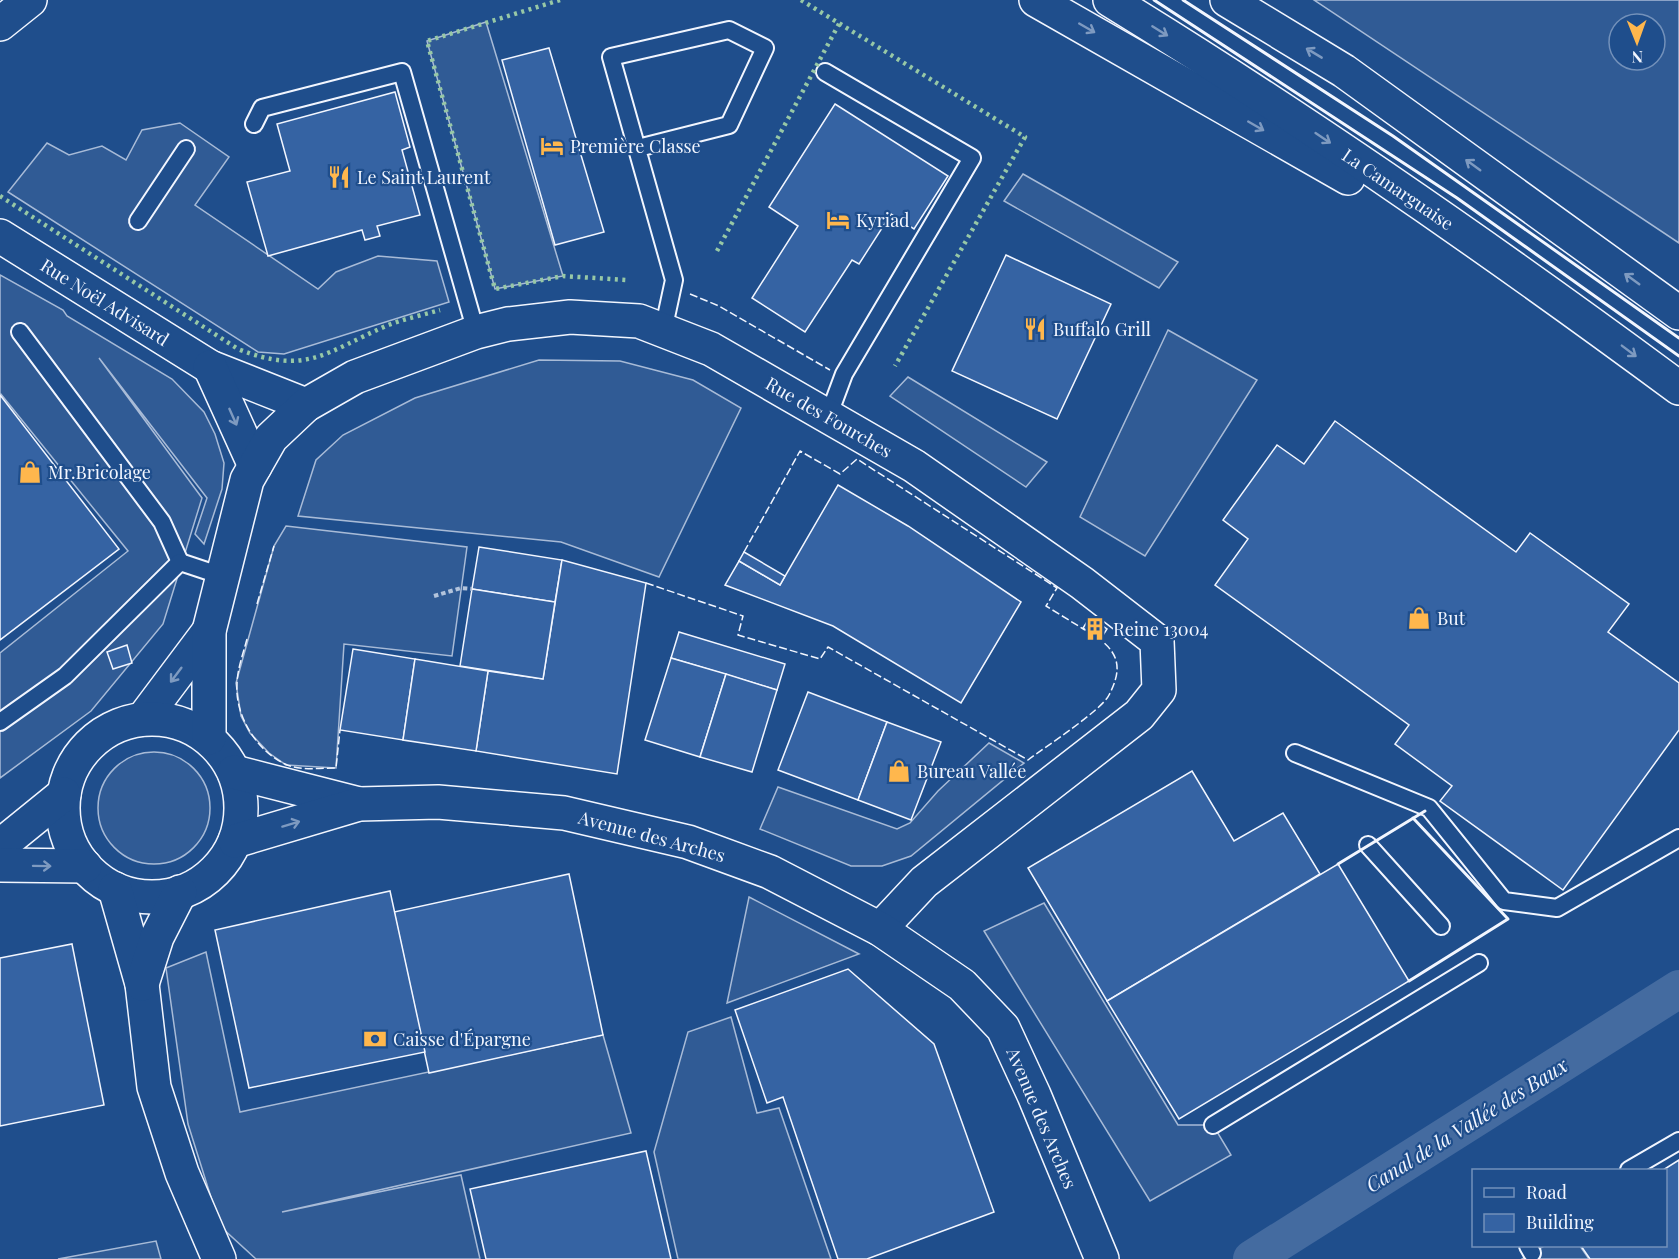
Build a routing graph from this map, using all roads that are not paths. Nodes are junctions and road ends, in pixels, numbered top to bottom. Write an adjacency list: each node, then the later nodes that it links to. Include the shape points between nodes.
1 (30, 0): 5 (main road)
2 (1036, 0): 12 (main road, one-way to 12)
3 (1110, 0): 12 (main road, La Camarguaise, one-way to 12, via 1223,69)
4 (1227, 0): 13 (main road, one-way to 4, via 1344,71)
5 (0, 24)
6 (825, 72): 20 (lane, via 972,158 844,374)
7 (254, 124): 16 (lane, via 262,108 402,72)
8 (638, 148): 8 (lane, via 611,57 729,30 765,48 729,125); 14 (lane, via 674,280)
9 (186, 149): 10 (lane)
10 (138, 221)
11 (0, 236): 17 (main road, Rue Noël Advisard)
12 (1565, 304): 18 (main road, La Camarguaise, one-way to 18)
13 (1679, 313)
14 (663, 331): 16 (main road, Rue des Fourches, via 639,321 570,317); 20 (main road, Rue des Fourches, via 711,349)
15 (20, 332): 22 (lane, via 162,522)
16 (476, 332): 19 (main road, Rue des Fourches, via 355,377)
17 (210, 367): 19 (main road, Rue Noël Advisard); 21 (main road, one-way to 21)
18 (1679, 388)
19 (306, 405): 21 (main road, Rue des Fourches, via 271,438)
20 (828, 417): 41 (main road, Rue des Fourches, via 914,466 1082,583 1157,641 1159,690 1139,715 924,882)
21 (255, 466): 23 (main road, Rue des Fourches, via 247,480)
22 (180, 562): 23 (lane); 26 (lane, via 65,676)
23 (222, 576): 24 (main road, Rue des Fourches)
24 (209, 631): 25 (main road, Rue des Fourches, one-way to 25); 27 (main road, Rue des Fourches)
25 (143, 719): 27 (main road, via 166,719); 30 (main road, via 115,726 91,743 73,766)
26 (0, 722)
27 (209, 738): 29 (main road, via 224,753)
28 (1295, 753): 32 (lane, via 1429,808 1504,901 1557,908)
29 (234, 772): 31 (main road, Avenue des Arches); 33 (main road, via 241,795)
30 (64, 794): 35 (main road); 37 (main road, via 68,836)
31 (359, 804): 33 (main road, Avenue des Arches, one-way to 31); 41 (main road, Avenue des Arches, via 438,802 564,813 670,837 770,872)
32 (1679, 838)
33 (235, 841): 39 (main road, via 222,863 203,881)
34 (1368, 845): 40 (lane)
35 (0, 846)
36 (0, 865): 37 (main road, one-way to 37)
37 (85, 866): 38 (main road)
38 (115, 889): 39 (main road, via 136,896); 43 (main road)
39 (180, 892): 43 (main road, via 157,938)
40 (1441, 926)
41 (880, 929): 48 (main road, Avenue des Arches, via 962,985 1003,1028)
42 (1479, 963): 44 (lane)
43 (142, 984): 47 (main road, via 154,1087 182,1173)
44 (1213, 1125)
45 (1679, 1141): 46 (lane)
46 (1631, 1169)
47 (219, 1259)
48 (1102, 1259)

